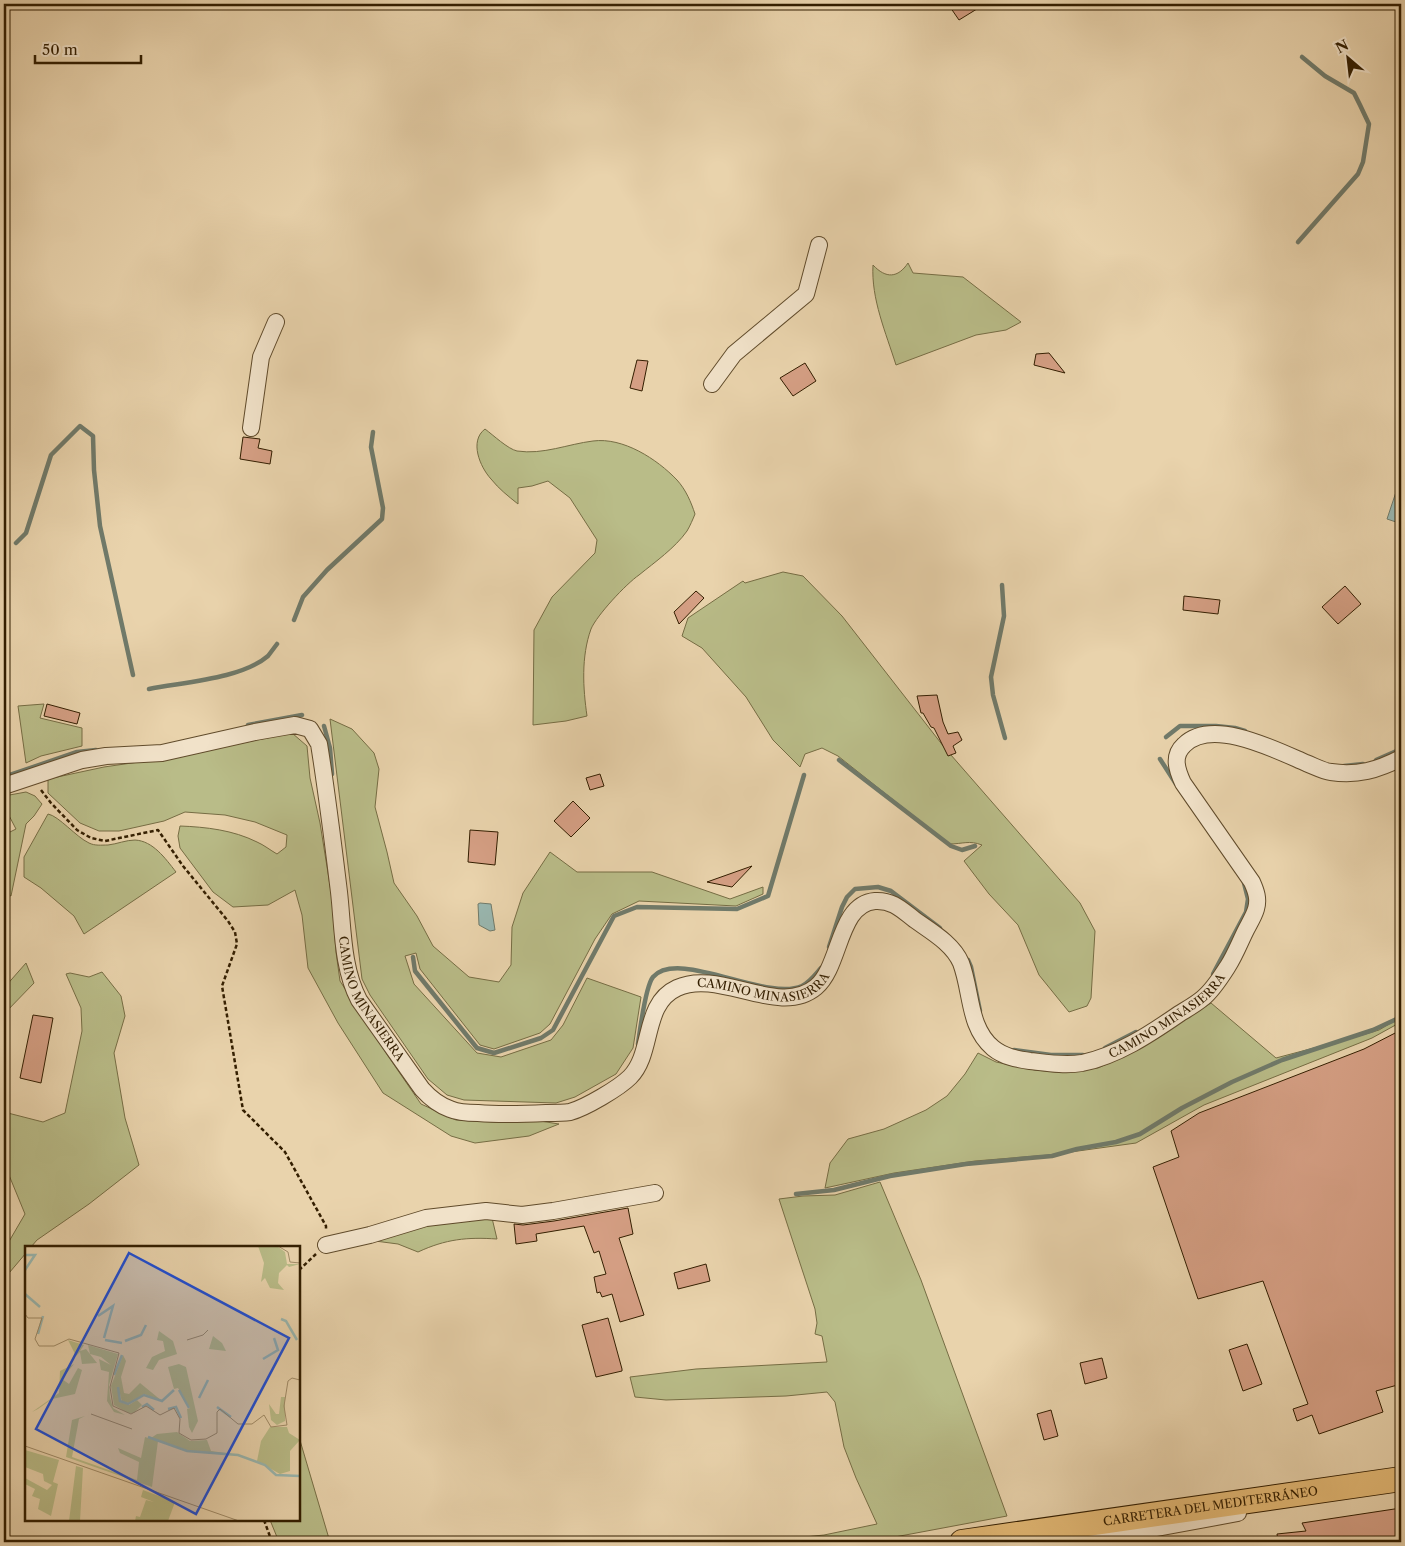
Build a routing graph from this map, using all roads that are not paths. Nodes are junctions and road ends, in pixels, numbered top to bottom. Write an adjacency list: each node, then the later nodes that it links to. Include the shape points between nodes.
1 (819, 245): 3 (street, via 806,294 734,354)
2 (276, 322): 4 (street, via 261,356)
3 (712, 384)
4 (251, 428)
5 (1401, 758): 6 (street, CAMINO MINASIERRA, via 1368,772 1344,774 1328,772 1236,736 1200,735 1184,744 1176,760 1178,773 1252,882 1257,893 1256,910 1228,965 1203,999 1158,1029 1100,1058 1080,1064 1044,1063 1012,1058 998,1052 982,1037 976,1025 961,964 954,951 892,902 872,901 853,913 826,975 809,992 782,998 708,983 687,984 663,998 656,1008 638,1065 619,1086 571,1112 509,1115 462,1112 430,1098 359,1000 347,962 319,744 310,729 296,725 162,753 82,760)
6 (4, 786)
7 (655, 1193): 8 (street, via 522,1215 486,1211 426,1218)
8 (326, 1245)
9 (1401, 1479): 10 (highway, CARRETERA DEL MEDITERRÁNEO)
10 (1289, 1496): 11 (highway, CARRETERA DEL MEDITERRÁNEO); 12 (street, via 1258,1510)
11 (962, 1542)
12 (1080, 1542)

